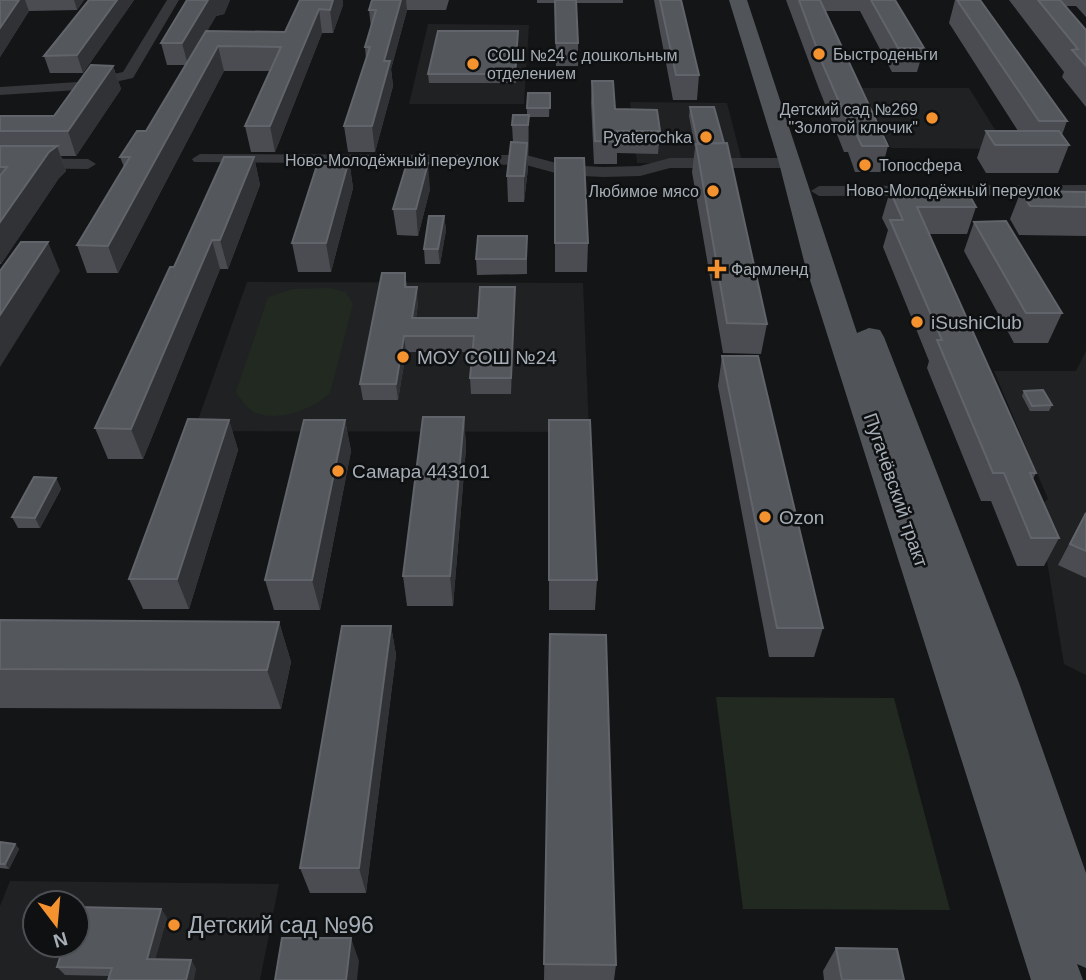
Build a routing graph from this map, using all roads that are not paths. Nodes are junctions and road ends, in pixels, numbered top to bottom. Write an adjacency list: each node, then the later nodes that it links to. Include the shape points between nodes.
1 (173, 0): 4 (street, via 128,75 78,86)
2 (738, 0): 7 (main road, Пугачёвский тракт)
3 (757, 0): 10 (main road, Пугачёвский тракт)
4 (0, 91)
5 (200, 159): 7 (street, Ново-Молодёжный переулок, via 526,160 563,170 603,172 640,171 670,163)
6 (0, 163): 8 (street)
7 (791, 163): 12 (main road, Пугачёвский тракт, via 818,261)
8 (88, 164)
9 (1086, 190): 10 (street, Ново-Молодёжный переулок)
10 (820, 191): 11 (main road, Пугачёвский тракт, via 874,354 998,683)
11 (1086, 943)
12 (1056, 980)

